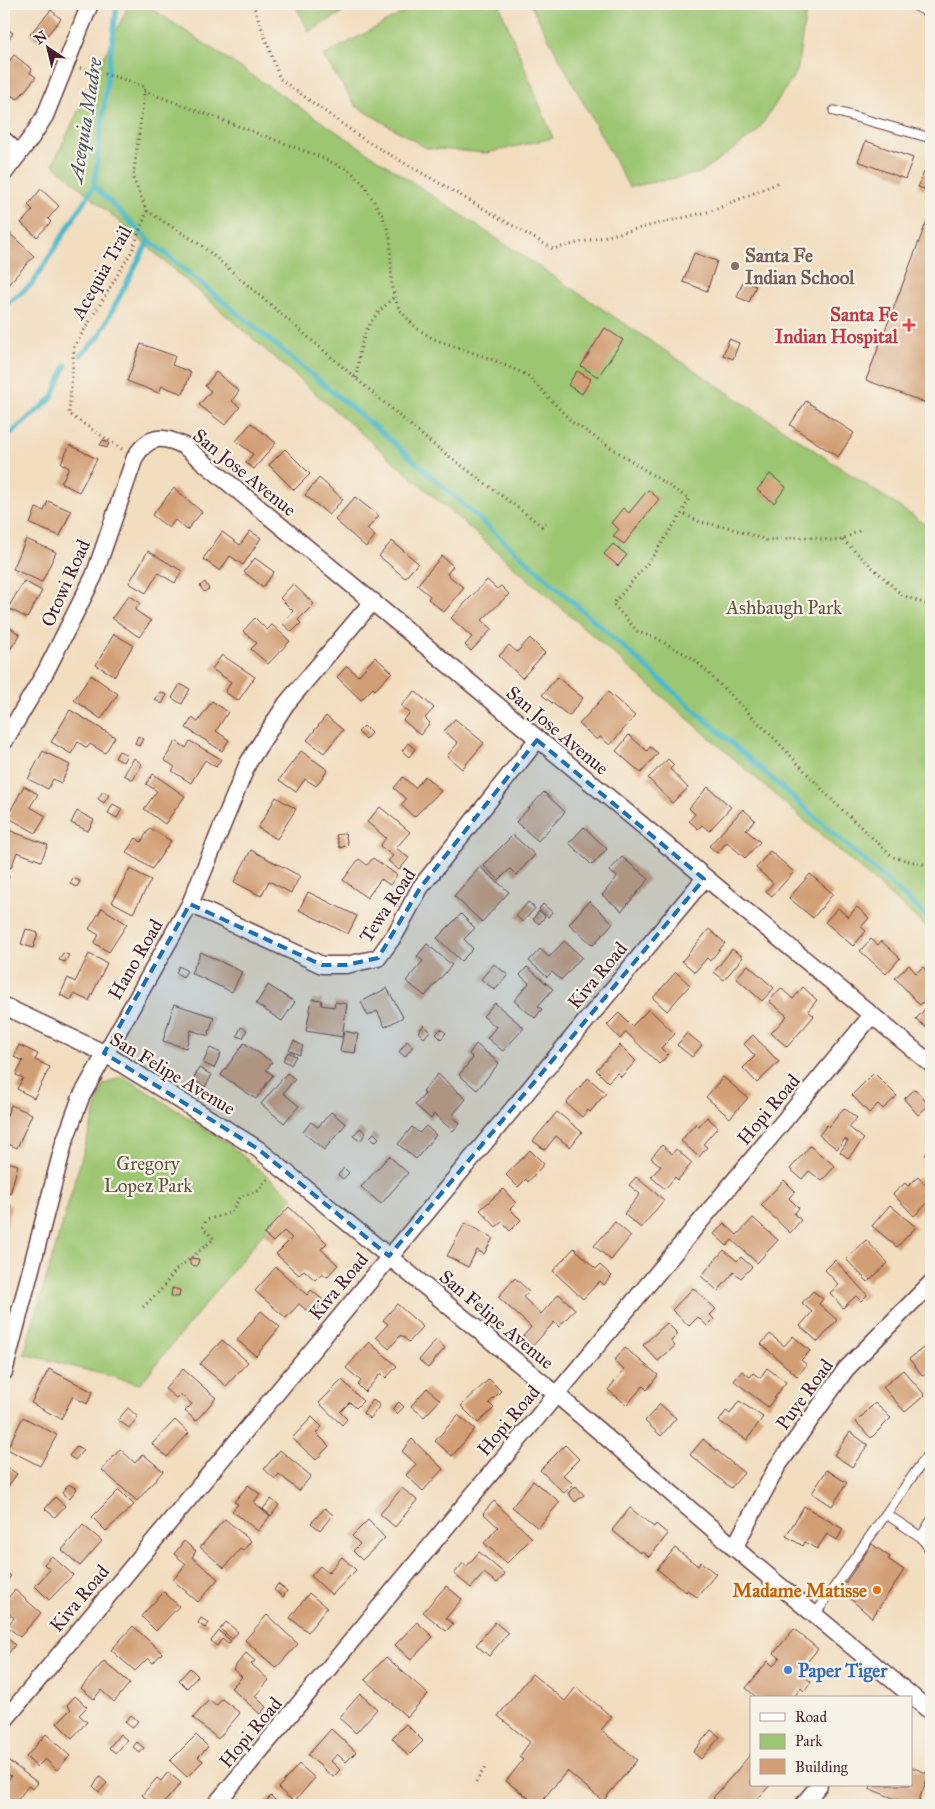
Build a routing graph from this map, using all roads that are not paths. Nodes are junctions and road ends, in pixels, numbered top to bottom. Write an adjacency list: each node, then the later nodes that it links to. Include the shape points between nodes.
1 (90, 4): 7 (street, via 45,116)
2 (917, 5): 3 (lane)
3 (931, 14)
4 (834, 111): 5 (lane)
5 (931, 138)
6 (4, 140): 7 (street)
7 (20, 154): 8 (street)
8 (4, 173)
9 (154, 440): 10 (street, San Jose Avenue, via 169,439 184,446); 12 (street, Otowi Road, via 144,444 136,457 94,576)
10 (373, 601): 11 (street, San Jose Avenue); 14 (street, Hano Road, via 286,704 248,763)
11 (537, 740): 13 (street, San Jose Avenue); 14 (street, Tewa Road, via 420,888 396,933 378,958 346,965 322,965)
12 (4, 742)
13 (704, 879): 16 (street, San Jose Avenue); 19 (street, Kiva Road)
14 (190, 904): 17 (street, Hano Road)
15 (4, 1006): 17 (street, San Felipe Avenue)
16 (872, 1015): 18 (street, San Jose Avenue); 22 (street, Hopi Road)
17 (104, 1053): 19 (street, San Felipe Avenue, via 258,1149); 21 (street, Hano Road, via 68,1128)
18 (931, 1064)
19 (389, 1256): 22 (street, San Felipe Avenue); 33 (street, Kiva Road)
20 (931, 1283): 27 (street, Puye Road, via 846,1369 777,1467)
21 (4, 1372)
22 (556, 1394): 27 (street, San Felipe Avenue); 35 (street, Hopi Road)
23 (931, 1450): 24 (lane)
24 (886, 1514): 26 (lane); 29 (lane)
25 (931, 1521): 26 (lane)
26 (920, 1537): 28 (lane)
27 (734, 1548): 29 (street, San Felipe Avenue)
28 (931, 1551)
29 (814, 1616): 30 (street, San Felipe Avenue)
30 (898, 1692)
31 (912, 1700): 32 (street, San Felipe Avenue)
32 (931, 1712)
33 (4, 1721)
34 (818, 1786): 36 (street)
35 (215, 1805)
36 (803, 1805)

